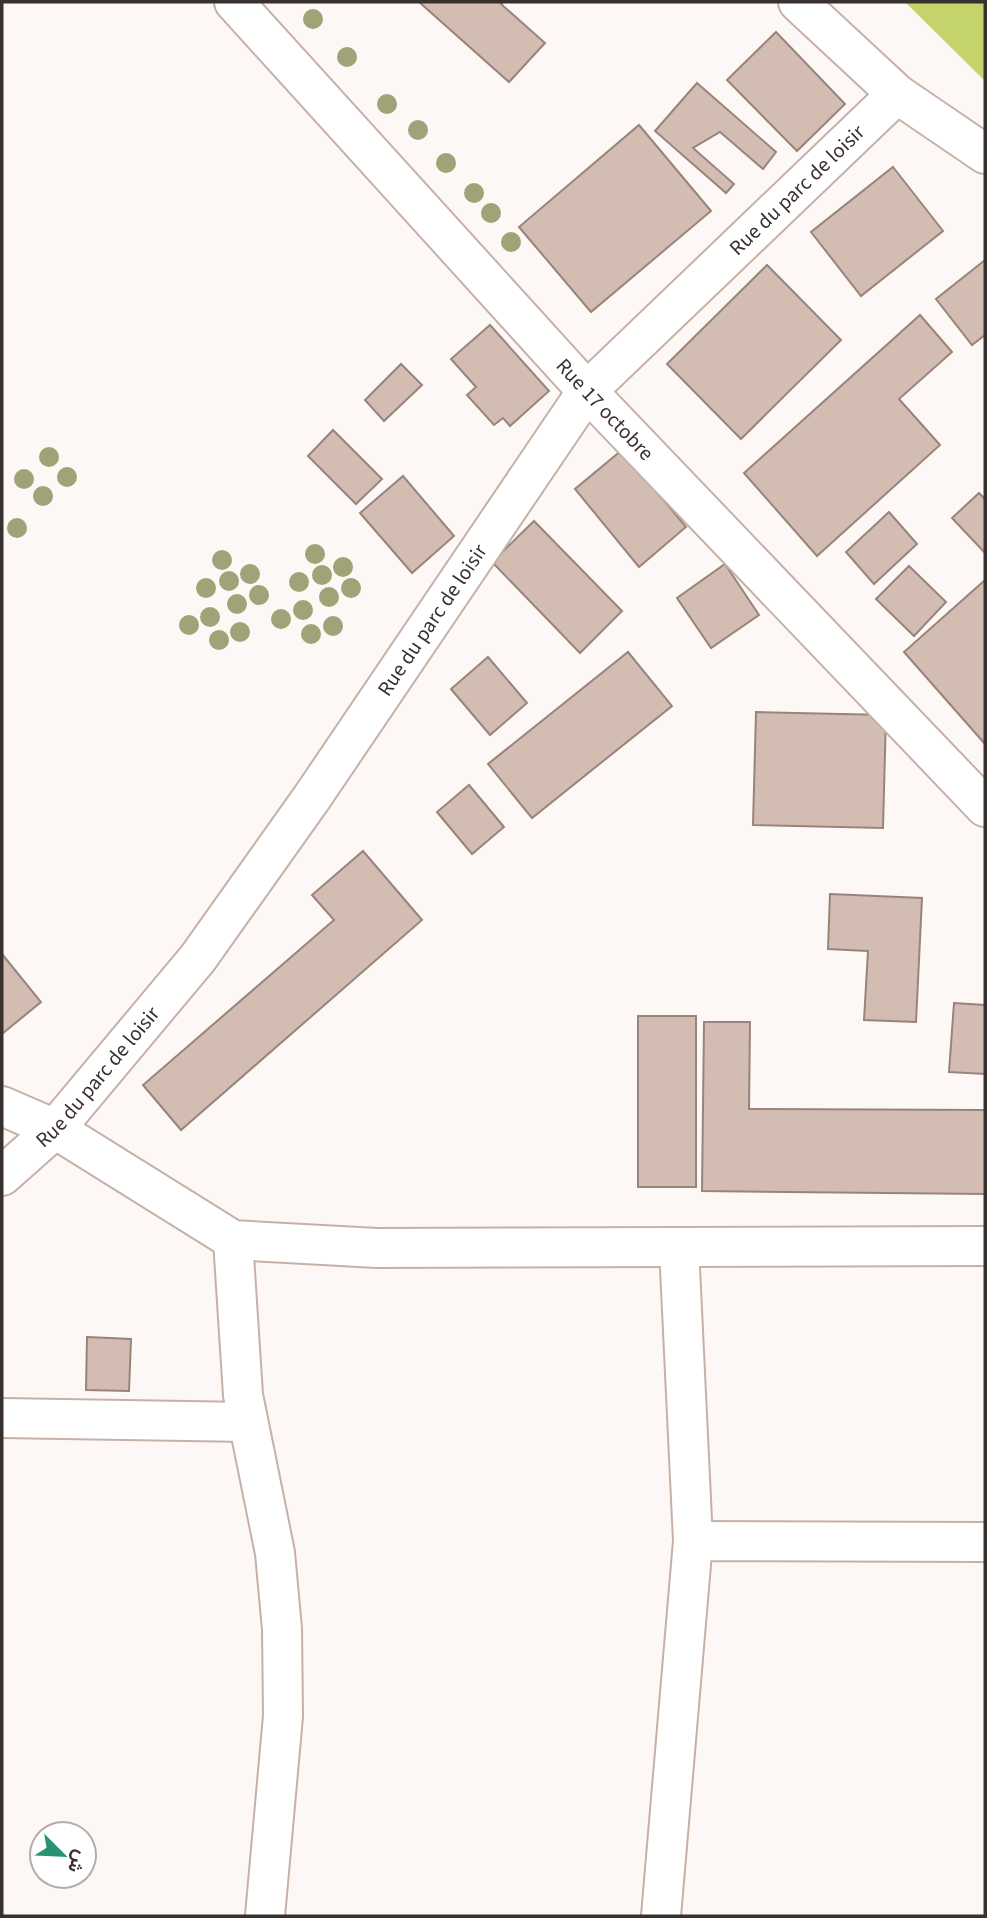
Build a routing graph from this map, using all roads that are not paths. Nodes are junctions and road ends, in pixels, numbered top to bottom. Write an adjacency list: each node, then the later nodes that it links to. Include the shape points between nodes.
1 (234, 2): 5 (street, Rue 17 octobre)
2 (797, 2): 3 (street)
3 (897, 94): 4 (street); 5 (street, Rue du parc de loisir)
4 (985, 154)
5 (587, 391): 6 (street, Rue 17 octobre); 8 (street, Rue du parc de loisir, via 198,958)
6 (985, 807)
7 (2, 1106): 8 (street)
8 (55, 1129): 9 (street, Rue du parc de loisir); 10 (street)
9 (2, 1177)
10 (233, 1240): 12 (street, via 377,1248); 14 (street)
11 (985, 1246): 12 (street)
12 (679, 1247): 15 (street)
13 (2, 1418): 14 (street)
14 (248, 1422): 17 (street, via 275,1553 282,1629 283,1716)
15 (693, 1541): 16 (street); 18 (street)
16 (985, 1542)
17 (265, 1916)
18 (661, 1916)

